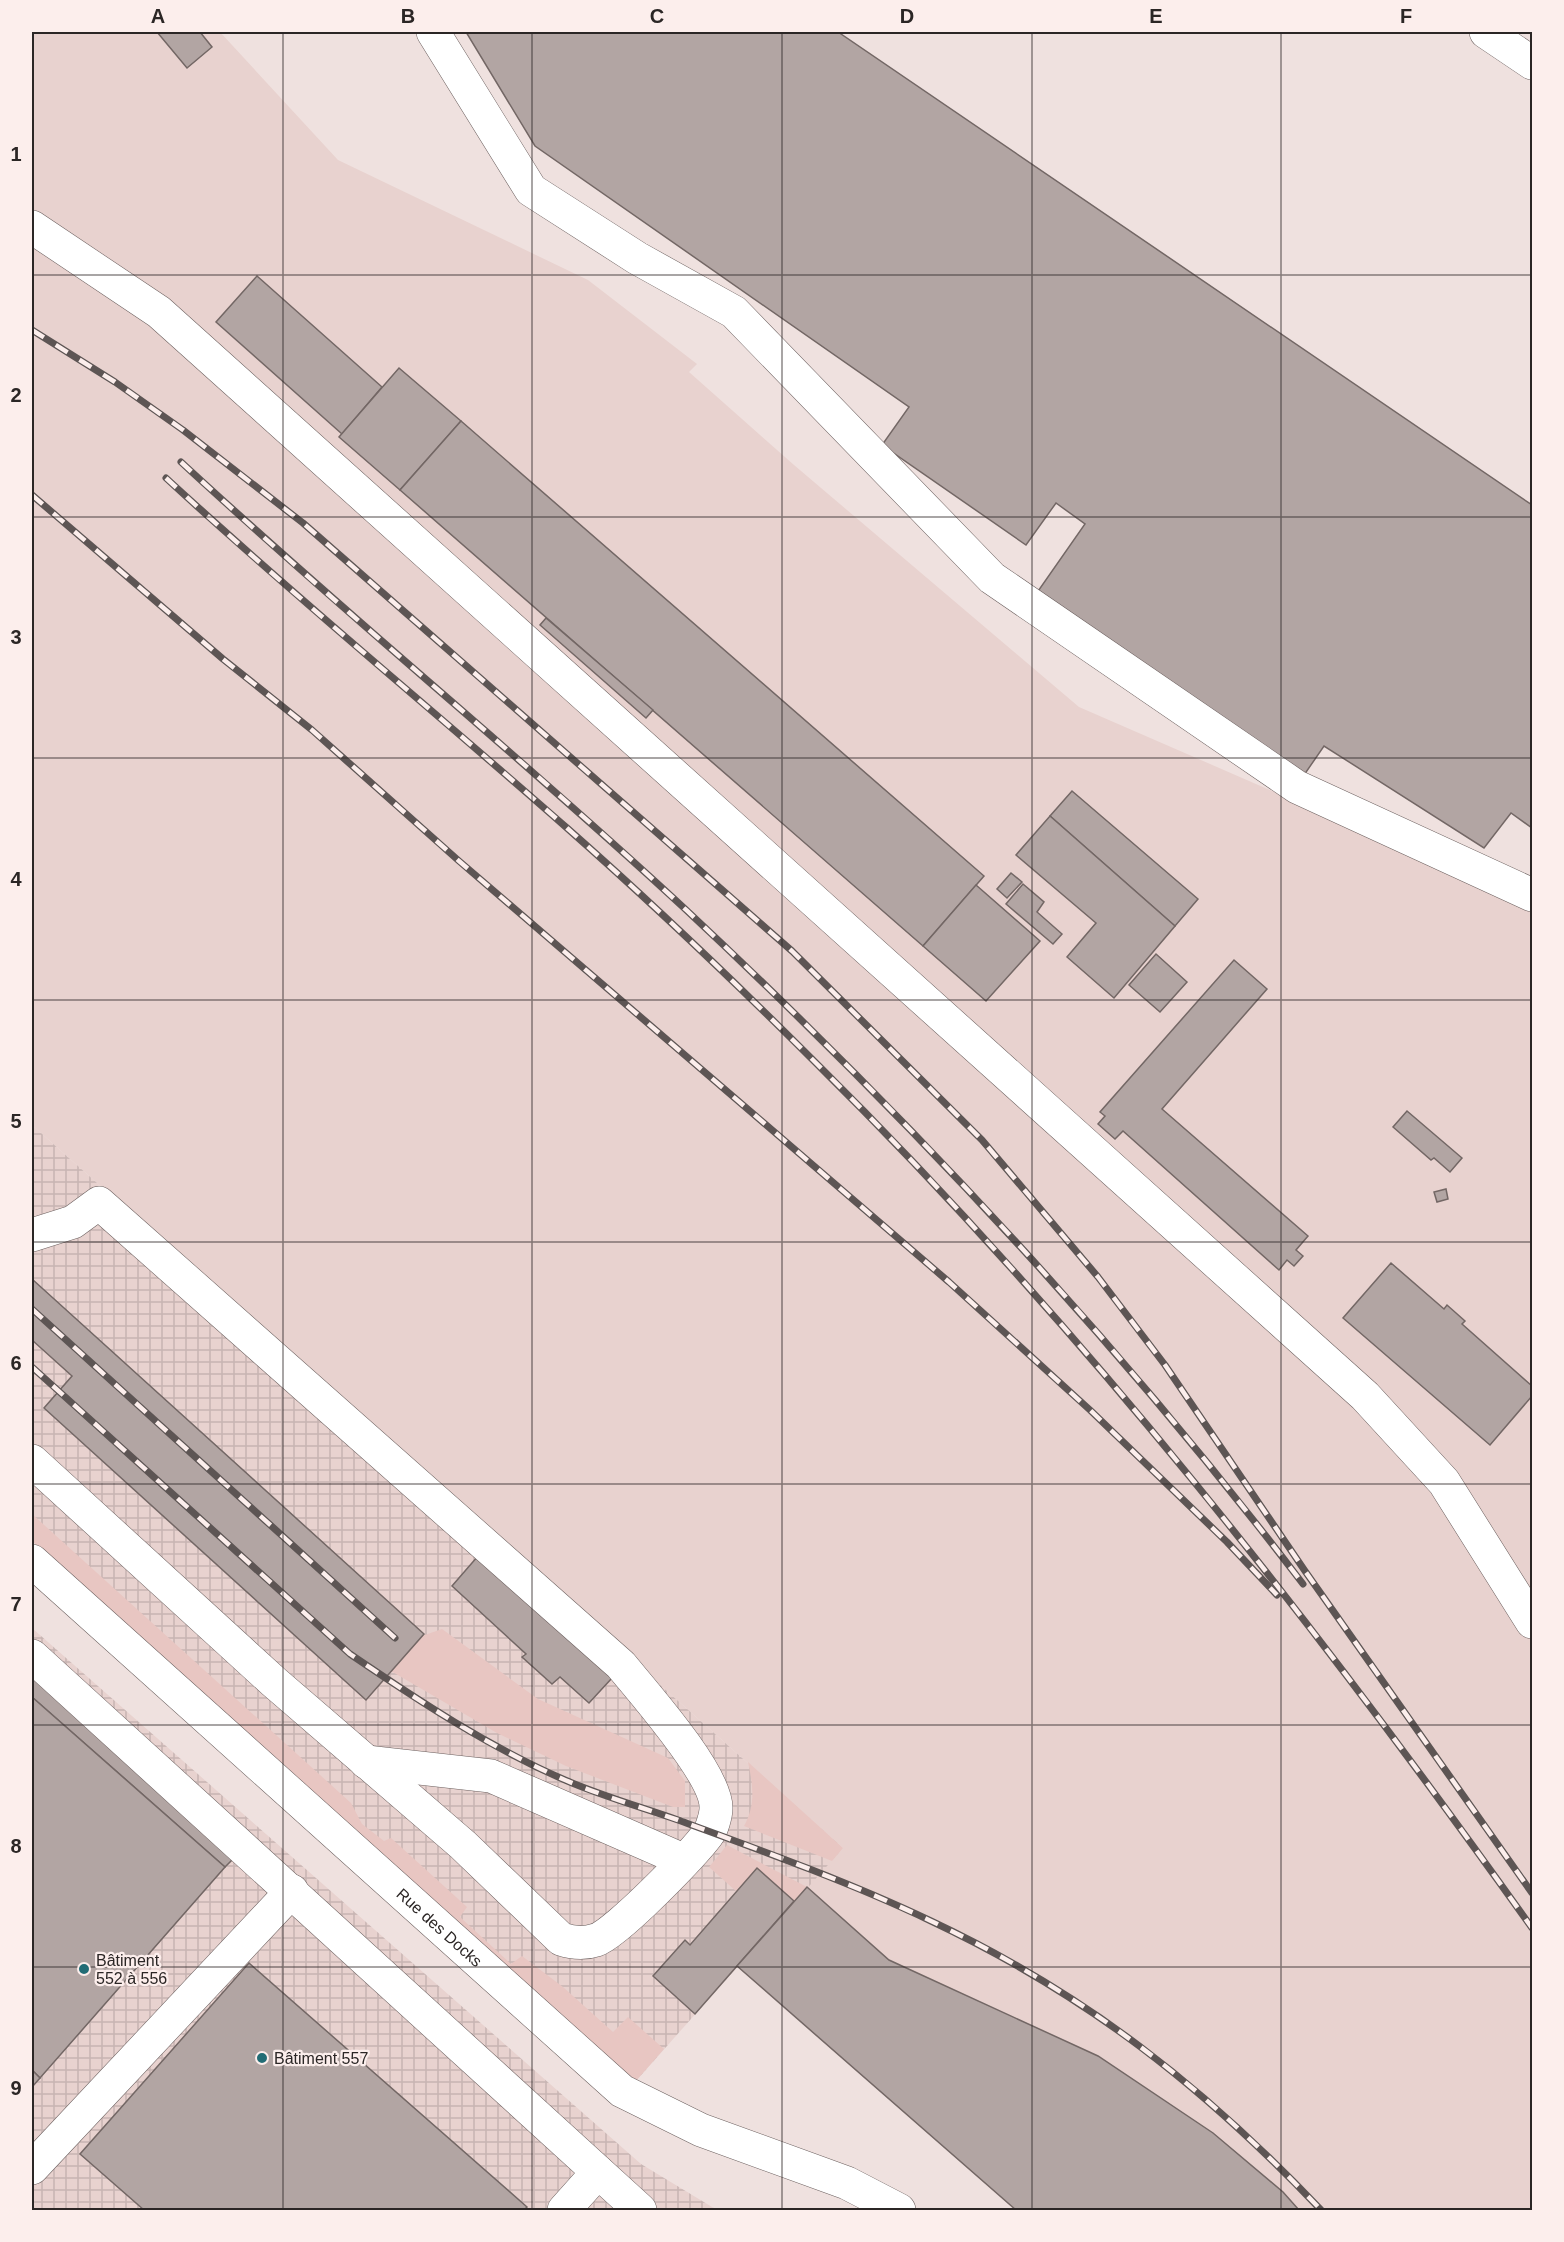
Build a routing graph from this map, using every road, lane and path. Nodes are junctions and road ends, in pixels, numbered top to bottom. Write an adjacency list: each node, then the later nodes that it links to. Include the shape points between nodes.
1 (433, 32): 5 (street, via 531,190 637,258 734,312 992,578 1297,788)
2 (1486, 32): 3 (street)
3 (1533, 63)
4 (32, 227): 9 (street, via 159,312 1365,1396 1444,1482)
5 (1533, 895)
6 (32, 1234): 12 (street, via 73,1222 99,1203 621,1665 708,1781 716,1807 710,1832)
7 (32, 1461): 11 (street)
8 (32, 1561): 18 (street, Rue des Docks, via 622,2091 701,2130 847,2183)
9 (1533, 1622)
10 (32, 1656): 13 (street)
11 (366, 1762): 12 (street, via 491,1776); 12 (street, via 463,1845 561,1939 574,1943 597,1940 618,1927)
12 (683, 1860)
13 (292, 1890): 14 (street); 15 (street)
14 (32, 2168)
15 (598, 2172): 16 (street); 17 (street)
16 (564, 2211)
17 (640, 2211)
18 (898, 2211)

